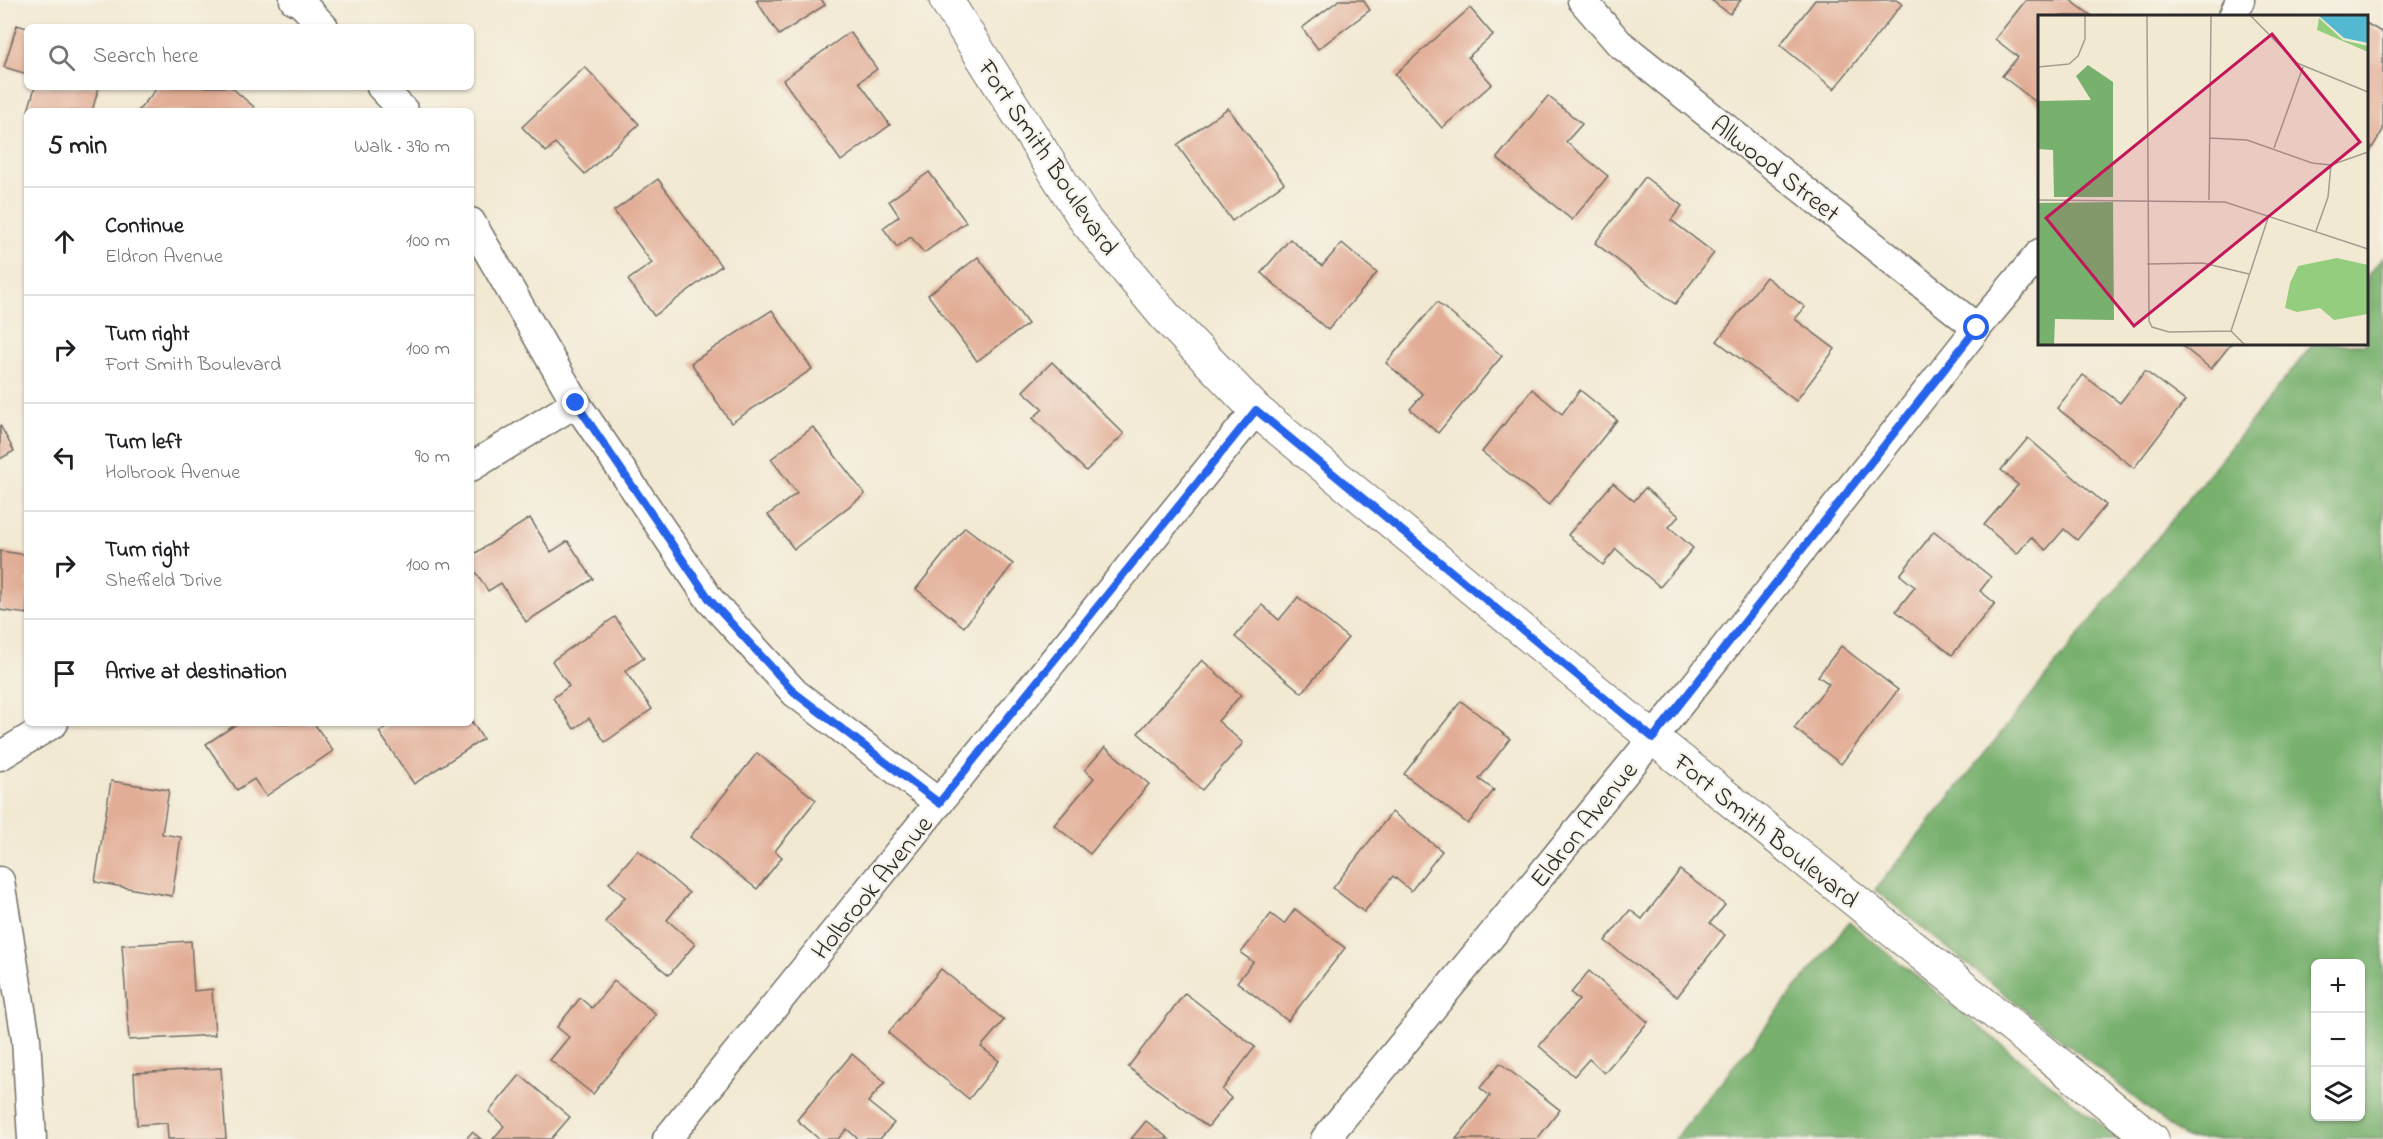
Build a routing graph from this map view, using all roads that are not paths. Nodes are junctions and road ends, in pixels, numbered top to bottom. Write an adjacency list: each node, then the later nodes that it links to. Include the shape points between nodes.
1 (1582, 0): 11 (street, Allwood Street, via 1619,44)
2 (2240, 0): 5 (street)
3 (300, 1): 6 (street)
4 (953, 2): 13 (street, Fort Smith Boulevard, via 1086,221 1165,316)
5 (2233, 15)
6 (321, 24)
7 (384, 90): 8 (street)
8 (401, 108)
9 (474, 227): 12 (street)
10 (2038, 255): 11 (street, Eldron Avenue)
11 (1977, 328): 16 (street, Eldron Avenue)
12 (576, 403): 14 (street); 18 (street, via 710,600 795,693)
13 (1256, 410): 16 (street, Fort Smith Boulevard); 18 (street, Holbrook Avenue)
14 (474, 465)
15 (49, 726): 17 (street)
16 (1653, 738): 22 (street, Eldron Avenue); 23 (street, Fort Smith Boulevard)
17 (0, 756)
18 (939, 803): 21 (street, Holbrook Avenue)
19 (0, 881): 20 (street, via 26,1039)
20 (32, 1139)
21 (667, 1139)
22 (1325, 1139)
23 (2152, 1139)

